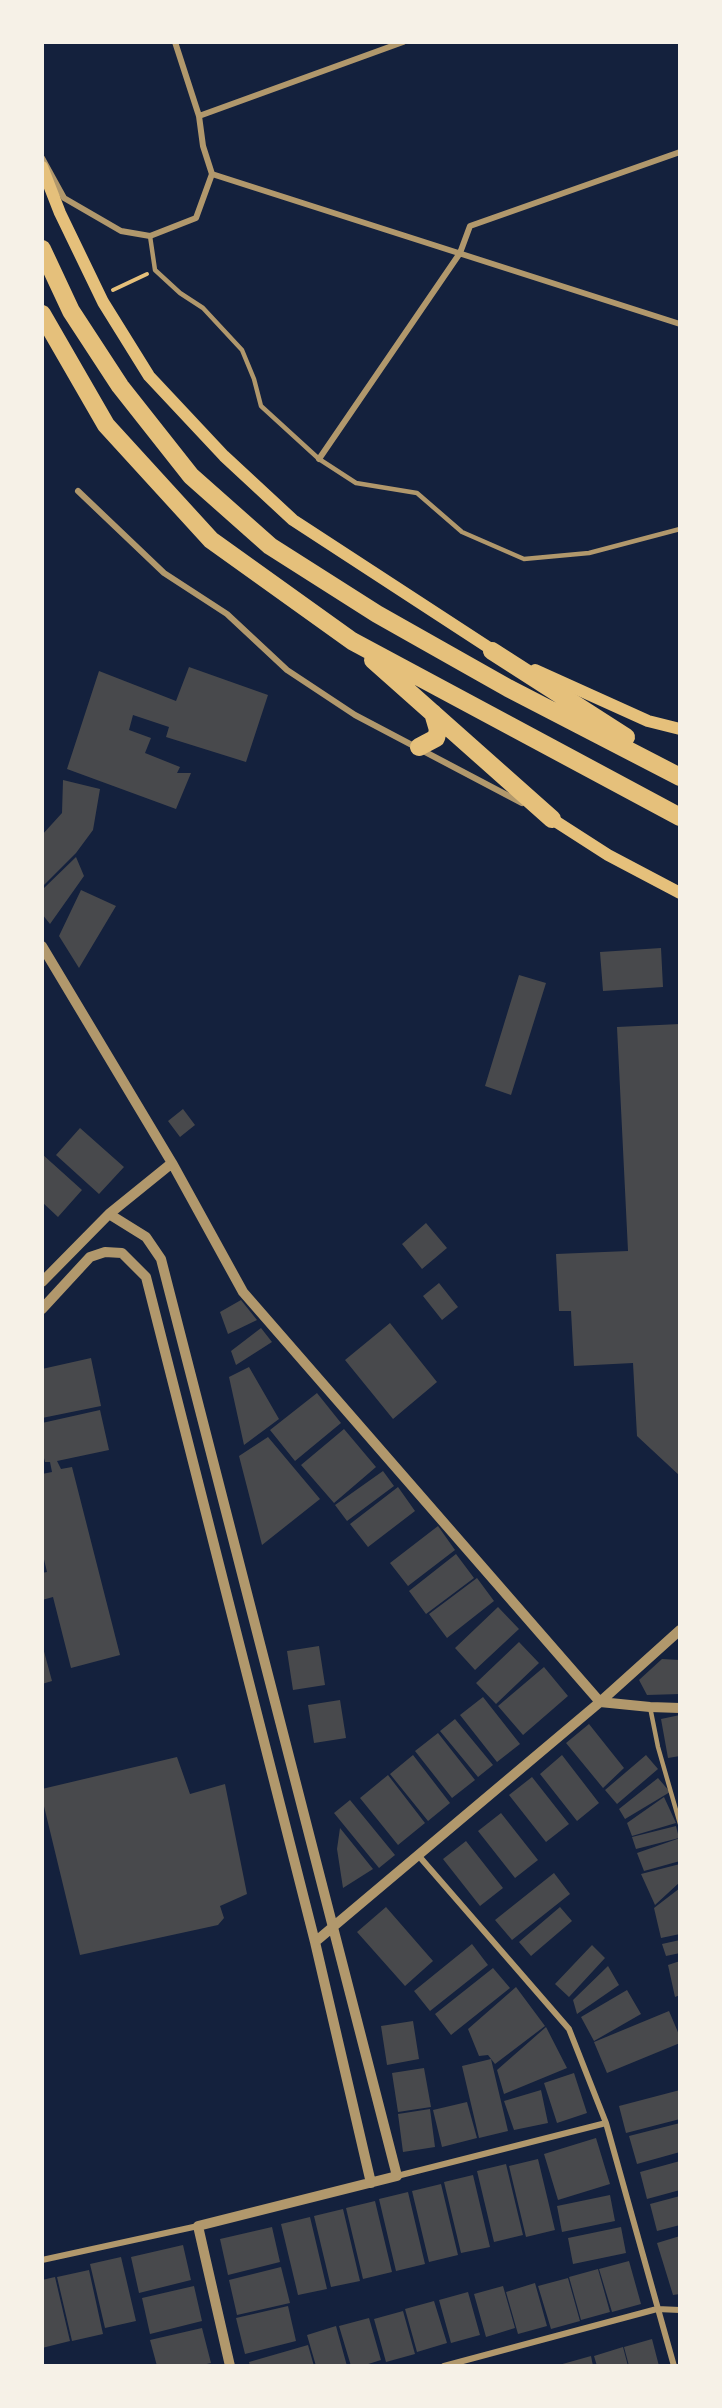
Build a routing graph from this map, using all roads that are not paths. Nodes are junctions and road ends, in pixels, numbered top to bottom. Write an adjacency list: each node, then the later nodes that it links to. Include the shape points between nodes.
1 (175, 42): 3 (street)
2 (403, 42): 3 (street)
3 (199, 116): 7 (street)
4 (680, 152): 10 (street, via 470,226)
5 (42, 158): 8 (street, via 64,198 121,231)
6 (42, 167): 17 (main road, via 103,302 149,376 224,456 293,520)
7 (212, 174): 8 (street, via 196,218); 10 (street)
8 (150, 236): 13 (lane, via 155,270 222,326 242,350 261,406)
9 (42, 249): 21 (highway, via 71,311 120,386 191,476 270,546 377,614 498,683)
10 (460, 253): 12 (street); 13 (street)
11 (42, 314): 16 (highway, via 106,425 211,540)
12 (680, 324)
13 (319, 459): 15 (lane, via 356,483 417,493 462,532 524,559 589,553)
14 (78, 491): 20 (street, via 164,573 228,614 287,670 355,715)
15 (680, 529)
16 (352, 640): 18 (highway); 22 (highway)
17 (492, 651): 19 (main road, via 648,721); 21 (highway)
18 (433, 713): 20 (highway, via 436,738); 23 (highway)
19 (680, 729)
20 (419, 747): 23 (street)
21 (680, 775)
22 (680, 817)
23 (552, 819): 24 (main road, via 608,855)
24 (680, 893)
25 (42, 946): 26 (street)
26 (172, 1163): 27 (street); 31 (street, via 243,1292)
27 (109, 1214): 28 (street); 36 (street, via 146,1238 160,1259)
28 (42, 1282)
29 (42, 1308): 37 (street, via 90,1257 105,1252 122,1253 146,1277)
30 (680, 1630): 31 (street)
31 (600, 1702): 32 (street); 35 (street)
32 (650, 1707): 33 (street); 34 (lane)
33 (680, 1707)
34 (680, 1824)
35 (418, 1855): 36 (street); 38 (street, via 569,2030)
36 (333, 1925): 37 (street); 39 (street)
37 (315, 1942): 40 (street)
38 (606, 2123): 39 (street); 43 (street)
39 (397, 2176): 40 (street)
40 (371, 2183): 41 (street)
41 (198, 2226): 42 (street); 45 (street)
42 (42, 2260)
43 (657, 2309): 44 (street); 46 (street); 47 (street)
44 (680, 2310)
45 (230, 2366)
46 (444, 2366)
47 (674, 2366)

